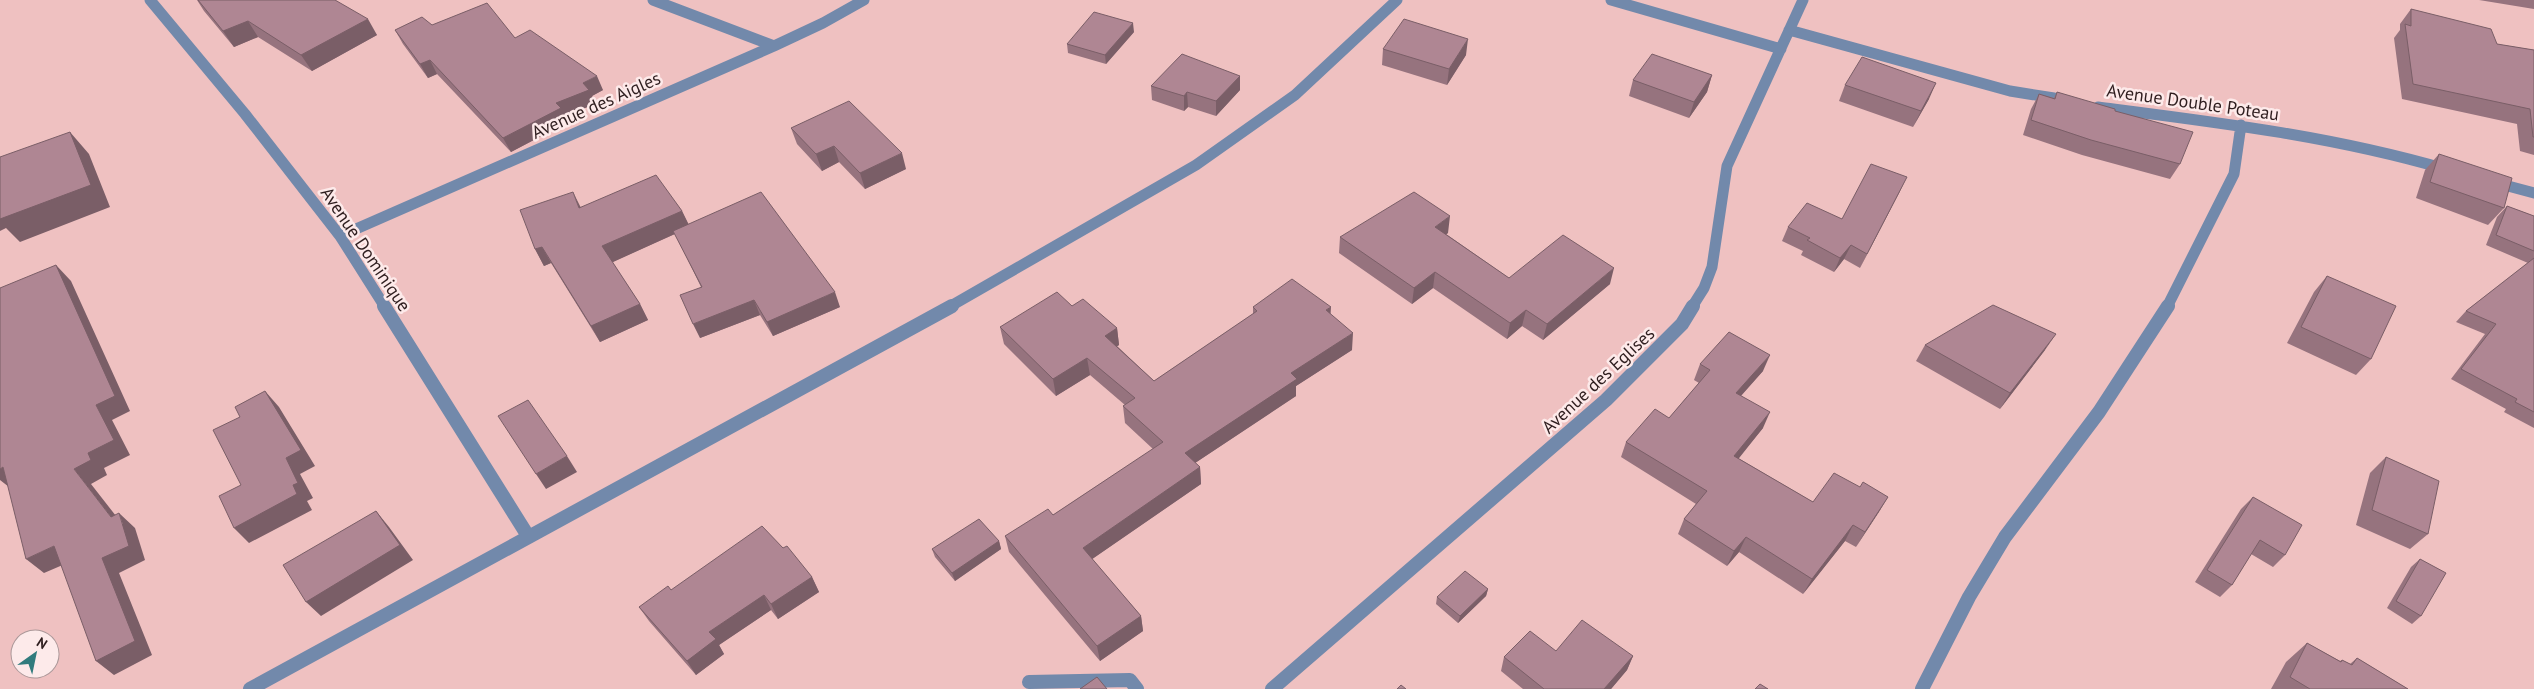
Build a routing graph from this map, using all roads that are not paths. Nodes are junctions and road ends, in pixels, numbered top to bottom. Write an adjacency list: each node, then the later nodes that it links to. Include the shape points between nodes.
1 (150, 0): 16 (street, Avenue Dominique, via 239,106)
2 (652, 0): 8 (street)
3 (864, 0): 8 (street, Avenue des Aigles)
4 (1398, 0): 17 (street, via 1295,95 1196,165 1014,272)
5 (1611, 0): 9 (street)
6 (1803, 0): 7 (street, Avenue des Eglises)
7 (1789, 30): 9 (street, Avenue des Eglises); 10 (street, via 2010,90)
8 (774, 46): 16 (street, Avenue des Aigles)
9 (1781, 49): 21 (street, Avenue des Eglises, via 1727,166 1712,267 1704,288 1682,324 1606,400)
10 (2064, 100)
11 (2082, 104): 12 (street, Avenue Double Poteau)
12 (2241, 125): 13 (street, Avenue Double Poteau, via 2400,156); 22 (street, via 2234,174 2169,305 2098,412 2005,537 1969,597)
13 (2457, 172)
14 (2486, 180): 15 (street)
15 (2534, 193)
16 (340, 236): 17 (street, Avenue Dominique)
17 (528, 536): 19 (street)
18 (1029, 682): 20 (street, via 1130,680)
19 (250, 689)
20 (1137, 689)
21 (1272, 689)
22 (1922, 689)

